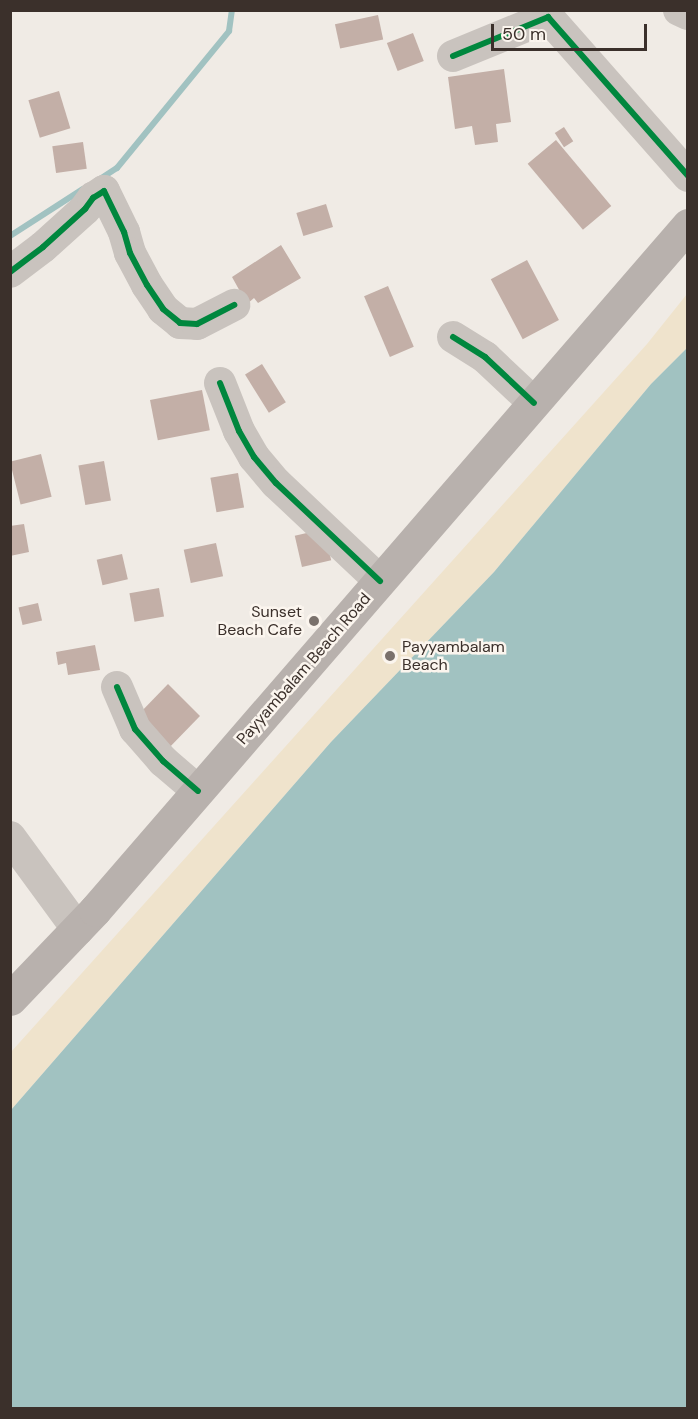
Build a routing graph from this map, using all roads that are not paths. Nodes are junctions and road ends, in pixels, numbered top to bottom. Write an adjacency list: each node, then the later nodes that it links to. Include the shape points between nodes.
1 (679, 10): 2 (street)
2 (687, 14)
3 (453, 56): 4 (street, via 548,16)
4 (687, 176)
5 (687, 225): 10 (main road, Payyambalam Beach Road)
6 (10, 272): 7 (street, via 104,191 130,253 164,309 180,323 197,324)
7 (234, 305)
8 (453, 337): 10 (street, via 485,357)
9 (220, 383): 11 (street, via 238,431 254,457 276,483)
10 (534, 403): 11 (main road, Payyambalam Beach Road)
11 (380, 580): 13 (main road, Payyambalam Beach Road)
12 (117, 687): 13 (street, via 135,729 163,761)
13 (198, 791): 15 (main road, Payyambalam Beach Road)
14 (10, 837): 15 (street)
15 (78, 930): 16 (main road, Payyambalam Beach Road)
16 (10, 999)

